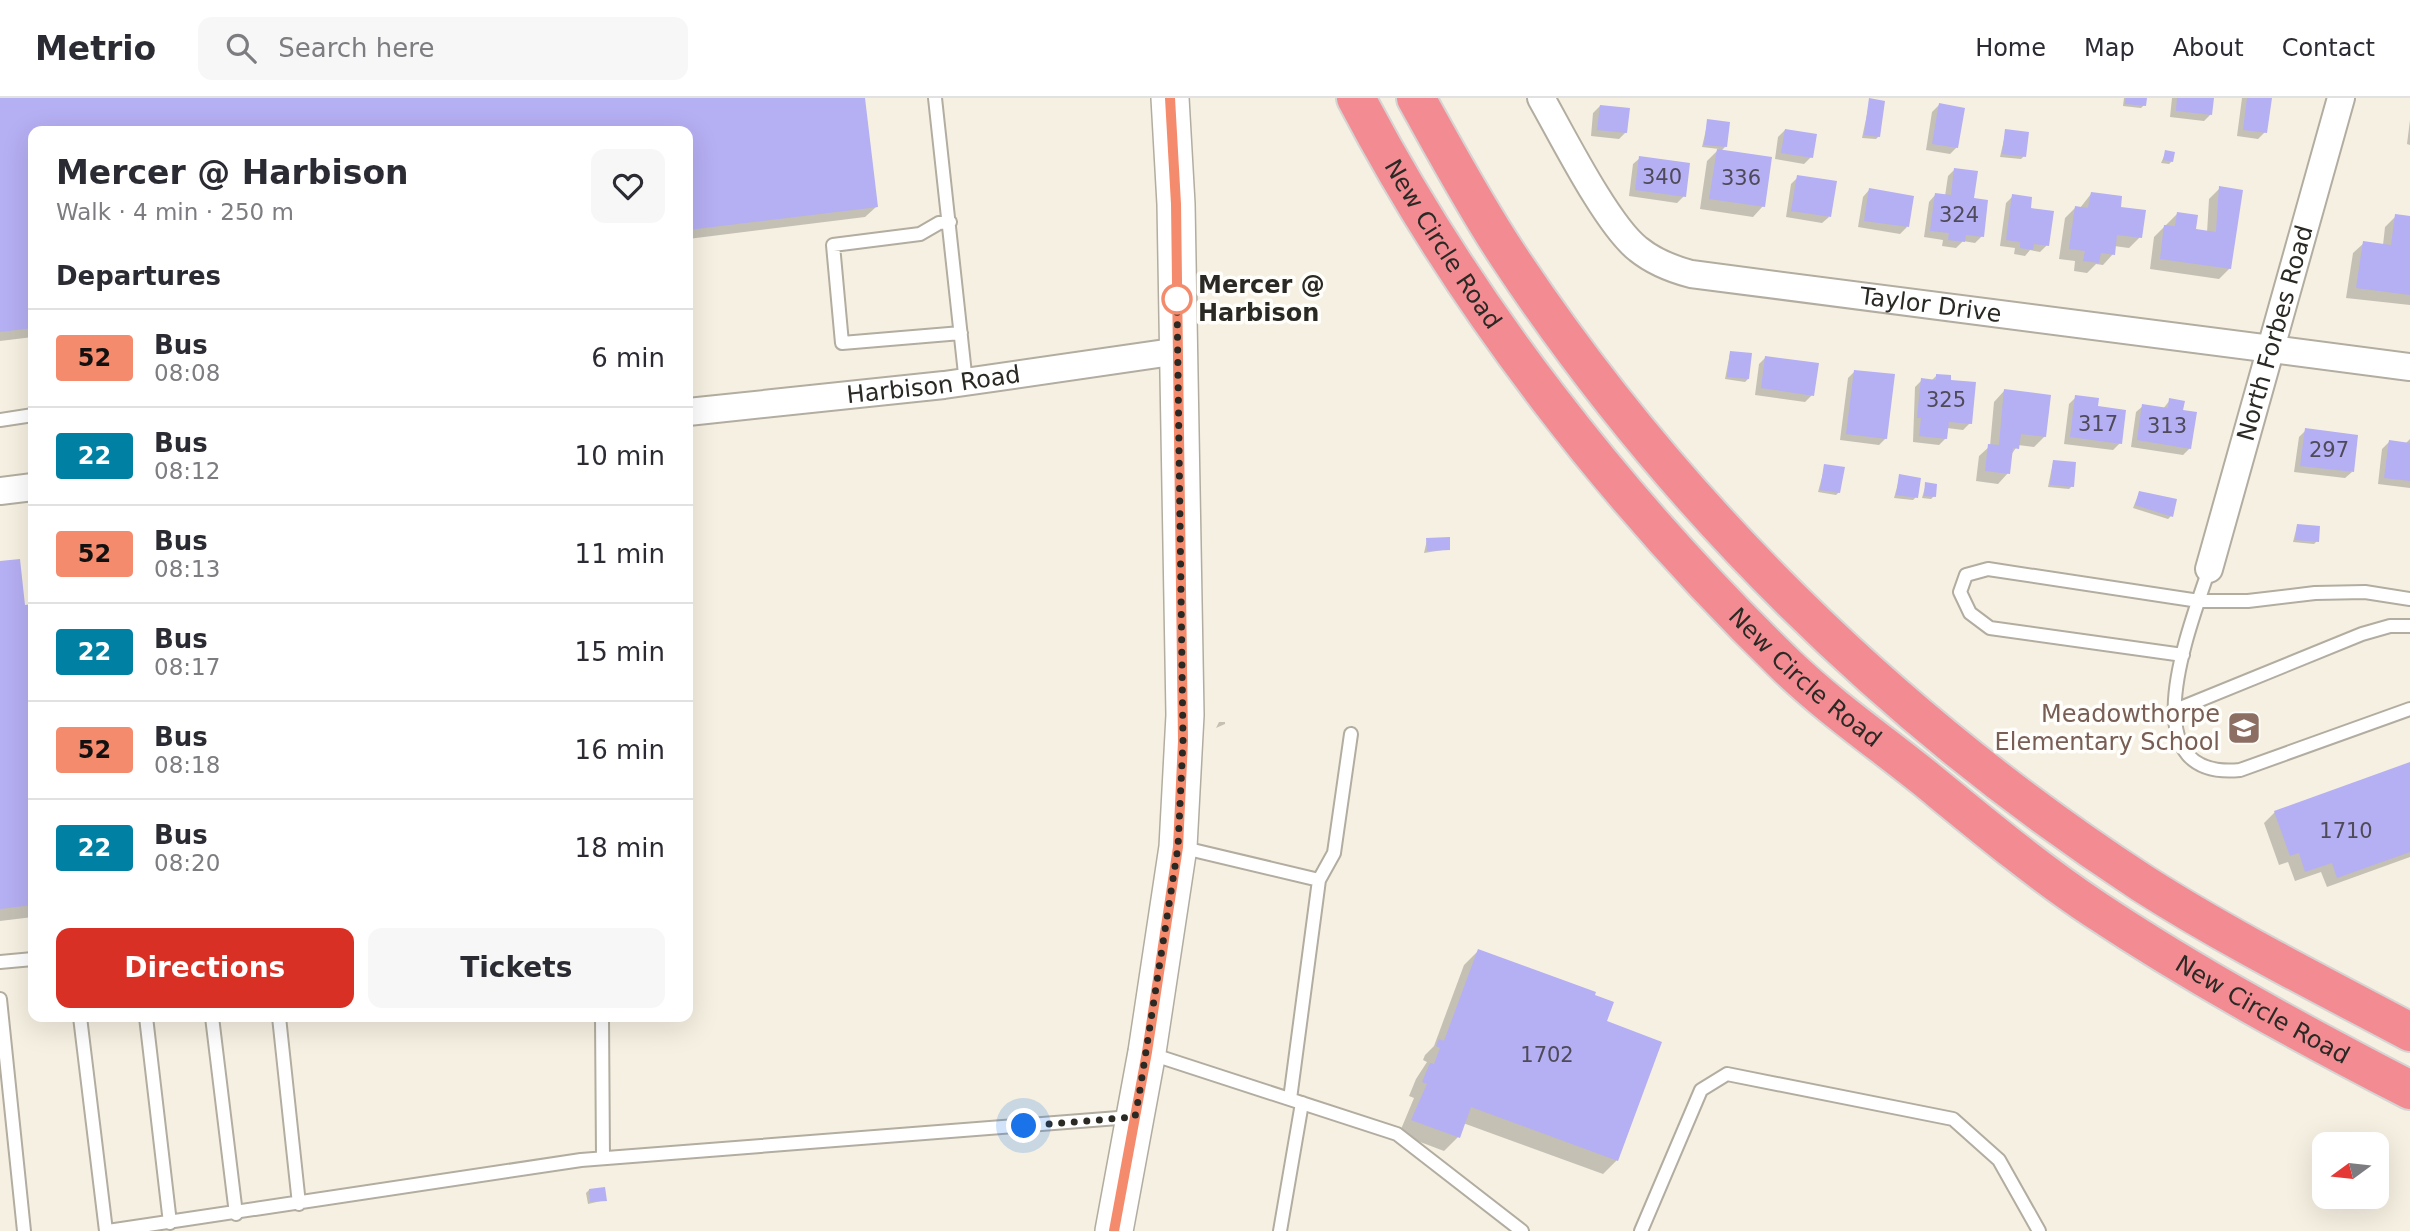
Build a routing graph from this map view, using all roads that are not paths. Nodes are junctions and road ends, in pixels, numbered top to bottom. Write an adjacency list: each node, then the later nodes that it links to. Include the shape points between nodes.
1 (935, 98): 7 (lane)
2 (1170, 98): 10 (street)
3 (1356, 98): 38 (highway, New Circle Road, via 1400,179 1564,418 1693,571 1791,670 2092,908 2278,1022)
4 (1416, 98): 36 (highway, New Circle Road, via 1507,254 1576,352 1738,545 1838,644 1929,726 2142,883)
5 (1541, 98): 9 (street, Taylor Drive, via 1616,224 1636,248 1668,267 1692,274)
6 (2340, 98): 9 (street, North Forbes Road)
7 (950, 222): 8 (lane); 8 (lane, via 920,234 833,245 842,343)
8 (961, 333): 12 (lane)
9 (2272, 349): 11 (street, Taylor Drive); 18 (street, North Forbes Road)
10 (1179, 351): 12 (street, Harbison Road); 26 (street, via 1185,695)
11 (2410, 366)
12 (966, 383): 13 (street, Harbison Road)
13 (693, 411)
14 (28, 416): 15 (lane)
15 (0, 420)
16 (28, 488): 17 (street)
17 (0, 491)
18 (2208, 569): 20 (lane)
19 (2410, 599): 20 (lane, via 2365,592)
20 (2199, 601): 22 (lane); 22 (lane, via 1988,569 1966,575 1959,592 1970,613 1990,628)
21 (2410, 626): 24 (lane, via 2362,634)
22 (2183, 655): 24 (lane)
23 (2410, 709): 24 (lane, via 2240,770 2220,772 2184,751)
24 (2173, 710)
25 (1351, 734): 27 (lane, via 1334,853)
26 (1178, 847): 27 (lane); 37 (street)
27 (1319, 880): 39 (lane)
28 (28, 959): 29 (lane)
29 (0, 962)
30 (0, 999): 45 (lane)
31 (81, 1022): 46 (lane)
32 (147, 1022): 44 (lane)
33 (213, 1022): 43 (lane)
34 (280, 1022): 42 (lane)
35 (602, 1022): 41 (lane)
36 (2410, 1032)
37 (1147, 1052): 39 (lane); 40 (street)
38 (2410, 1090)
39 (1296, 1101): 48 (lane); 49 (lane, via 1397,1134)
40 (1135, 1117): 41 (lane); 47 (street)
41 (603, 1158): 42 (lane)
42 (299, 1204): 43 (lane)
43 (236, 1214): 44 (lane)
44 (170, 1223): 46 (lane)
45 (24, 1231)
46 (107, 1231)
47 (1114, 1231)
48 (1279, 1231)
49 (1522, 1231)
50 (1641, 1231): 51 (lane, via 1701,1090 1727,1074 1953,1119 1999,1160)
51 (2039, 1231)

